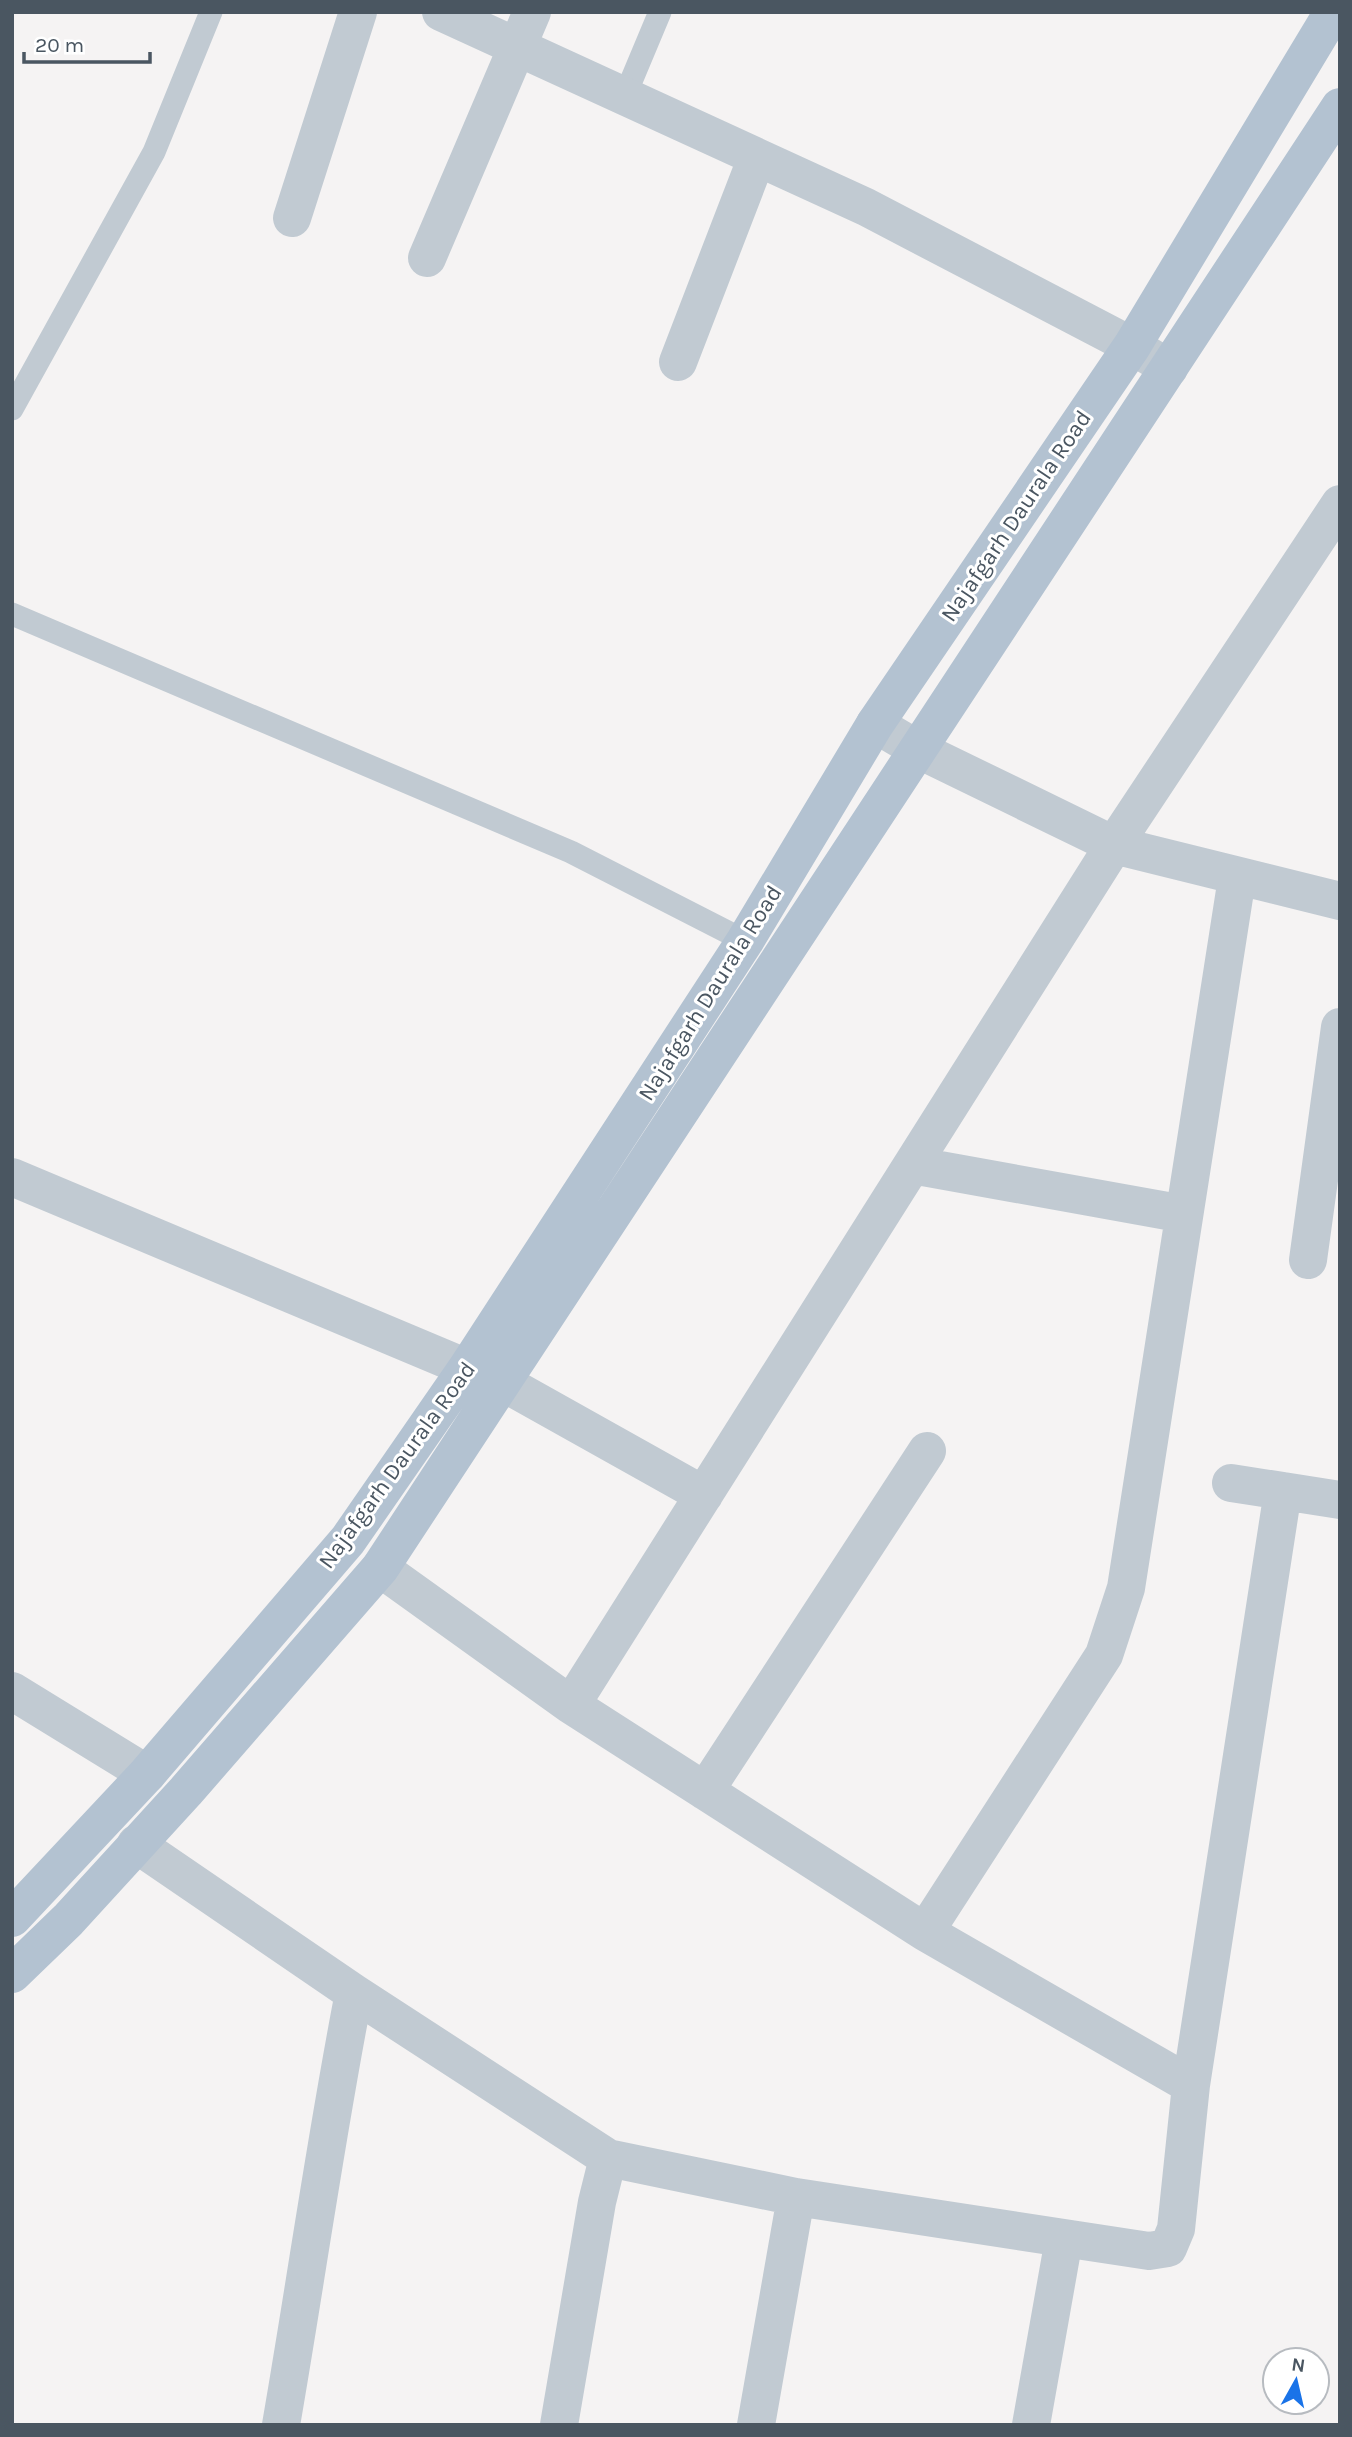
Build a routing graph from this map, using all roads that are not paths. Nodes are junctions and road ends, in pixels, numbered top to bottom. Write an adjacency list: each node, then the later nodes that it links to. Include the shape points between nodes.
1 (211, 12): 16 (lane, via 143,173)
2 (358, 12): 11 (street)
3 (442, 12): 7 (street)
4 (532, 12): 7 (street)
5 (660, 12): 8 (lane)
6 (1333, 12): 13 (main road, Najafgarh Daurala Road)
7 (517, 50): 8 (street); 12 (street)
8 (624, 98): 10 (street)
9 (1340, 107): 15 (main road, Najafgarh Daurala Road)
10 (757, 157): 13 (street, via 866,207); 14 (street)
11 (292, 218)
12 (428, 258)
13 (1132, 346): 15 (street); 19 (main road, Najafgarh Daurala Road)
14 (678, 362)
15 (1169, 368): 20 (main road, Najafgarh Daurala Road)
16 (12, 409)
17 (1340, 504): 21 (street)
18 (12, 614): 24 (lane, via 571,852)
19 (875, 724): 20 (street); 24 (main road, Najafgarh Daurala Road)
20 (919, 750): 21 (street); 31 (main road, Najafgarh Daurala Road)
21 (1114, 845): 22 (street); 26 (street)
22 (1237, 878): 23 (street); 28 (street)
23 (1340, 901)
24 (745, 941): 30 (main road, Najafgarh Daurala Road)
25 (1340, 1027): 29 (street)
26 (912, 1165): 28 (street); 35 (street)
27 (12, 1177): 30 (street)
28 (1184, 1214): 44 (street, via 1126,1588 1104,1655)
29 (1308, 1259)
30 (467, 1368): 40 (main road, Najafgarh Daurala Road, via 348,1540)
31 (504, 1383): 35 (street); 37 (main road, Najafgarh Daurala Road)
32 (927, 1451): 41 (street)
33 (1231, 1483): 34 (street)
34 (1283, 1492): 36 (street); 47 (street)
35 (704, 1495): 39 (street)
36 (1340, 1500)
37 (380, 1568): 39 (street); 42 (main road, Najafgarh Daurala Road)
38 (12, 1691): 40 (street)
39 (571, 1705): 41 (street)
40 (147, 1774): 43 (main road, Najafgarh Daurala Road)
41 (705, 1791): 44 (street)
42 (136, 1844): 45 (main road, Najafgarh Daurala Road, via 68,1920); 46 (street)
43 (12, 1918)
44 (925, 1932): 47 (street)
45 (12, 1973)
46 (354, 1993): 48 (street); 51 (street)
47 (1191, 2085): 50 (street, via 1176,2229 1168,2248 1149,2252)
48 (608, 2158): 49 (street); 52 (street)
49 (796, 2197): 50 (street); 53 (street)
50 (1064, 2239): 54 (street)
51 (281, 2425)
52 (559, 2425)
53 (756, 2425)
54 (1031, 2425)

